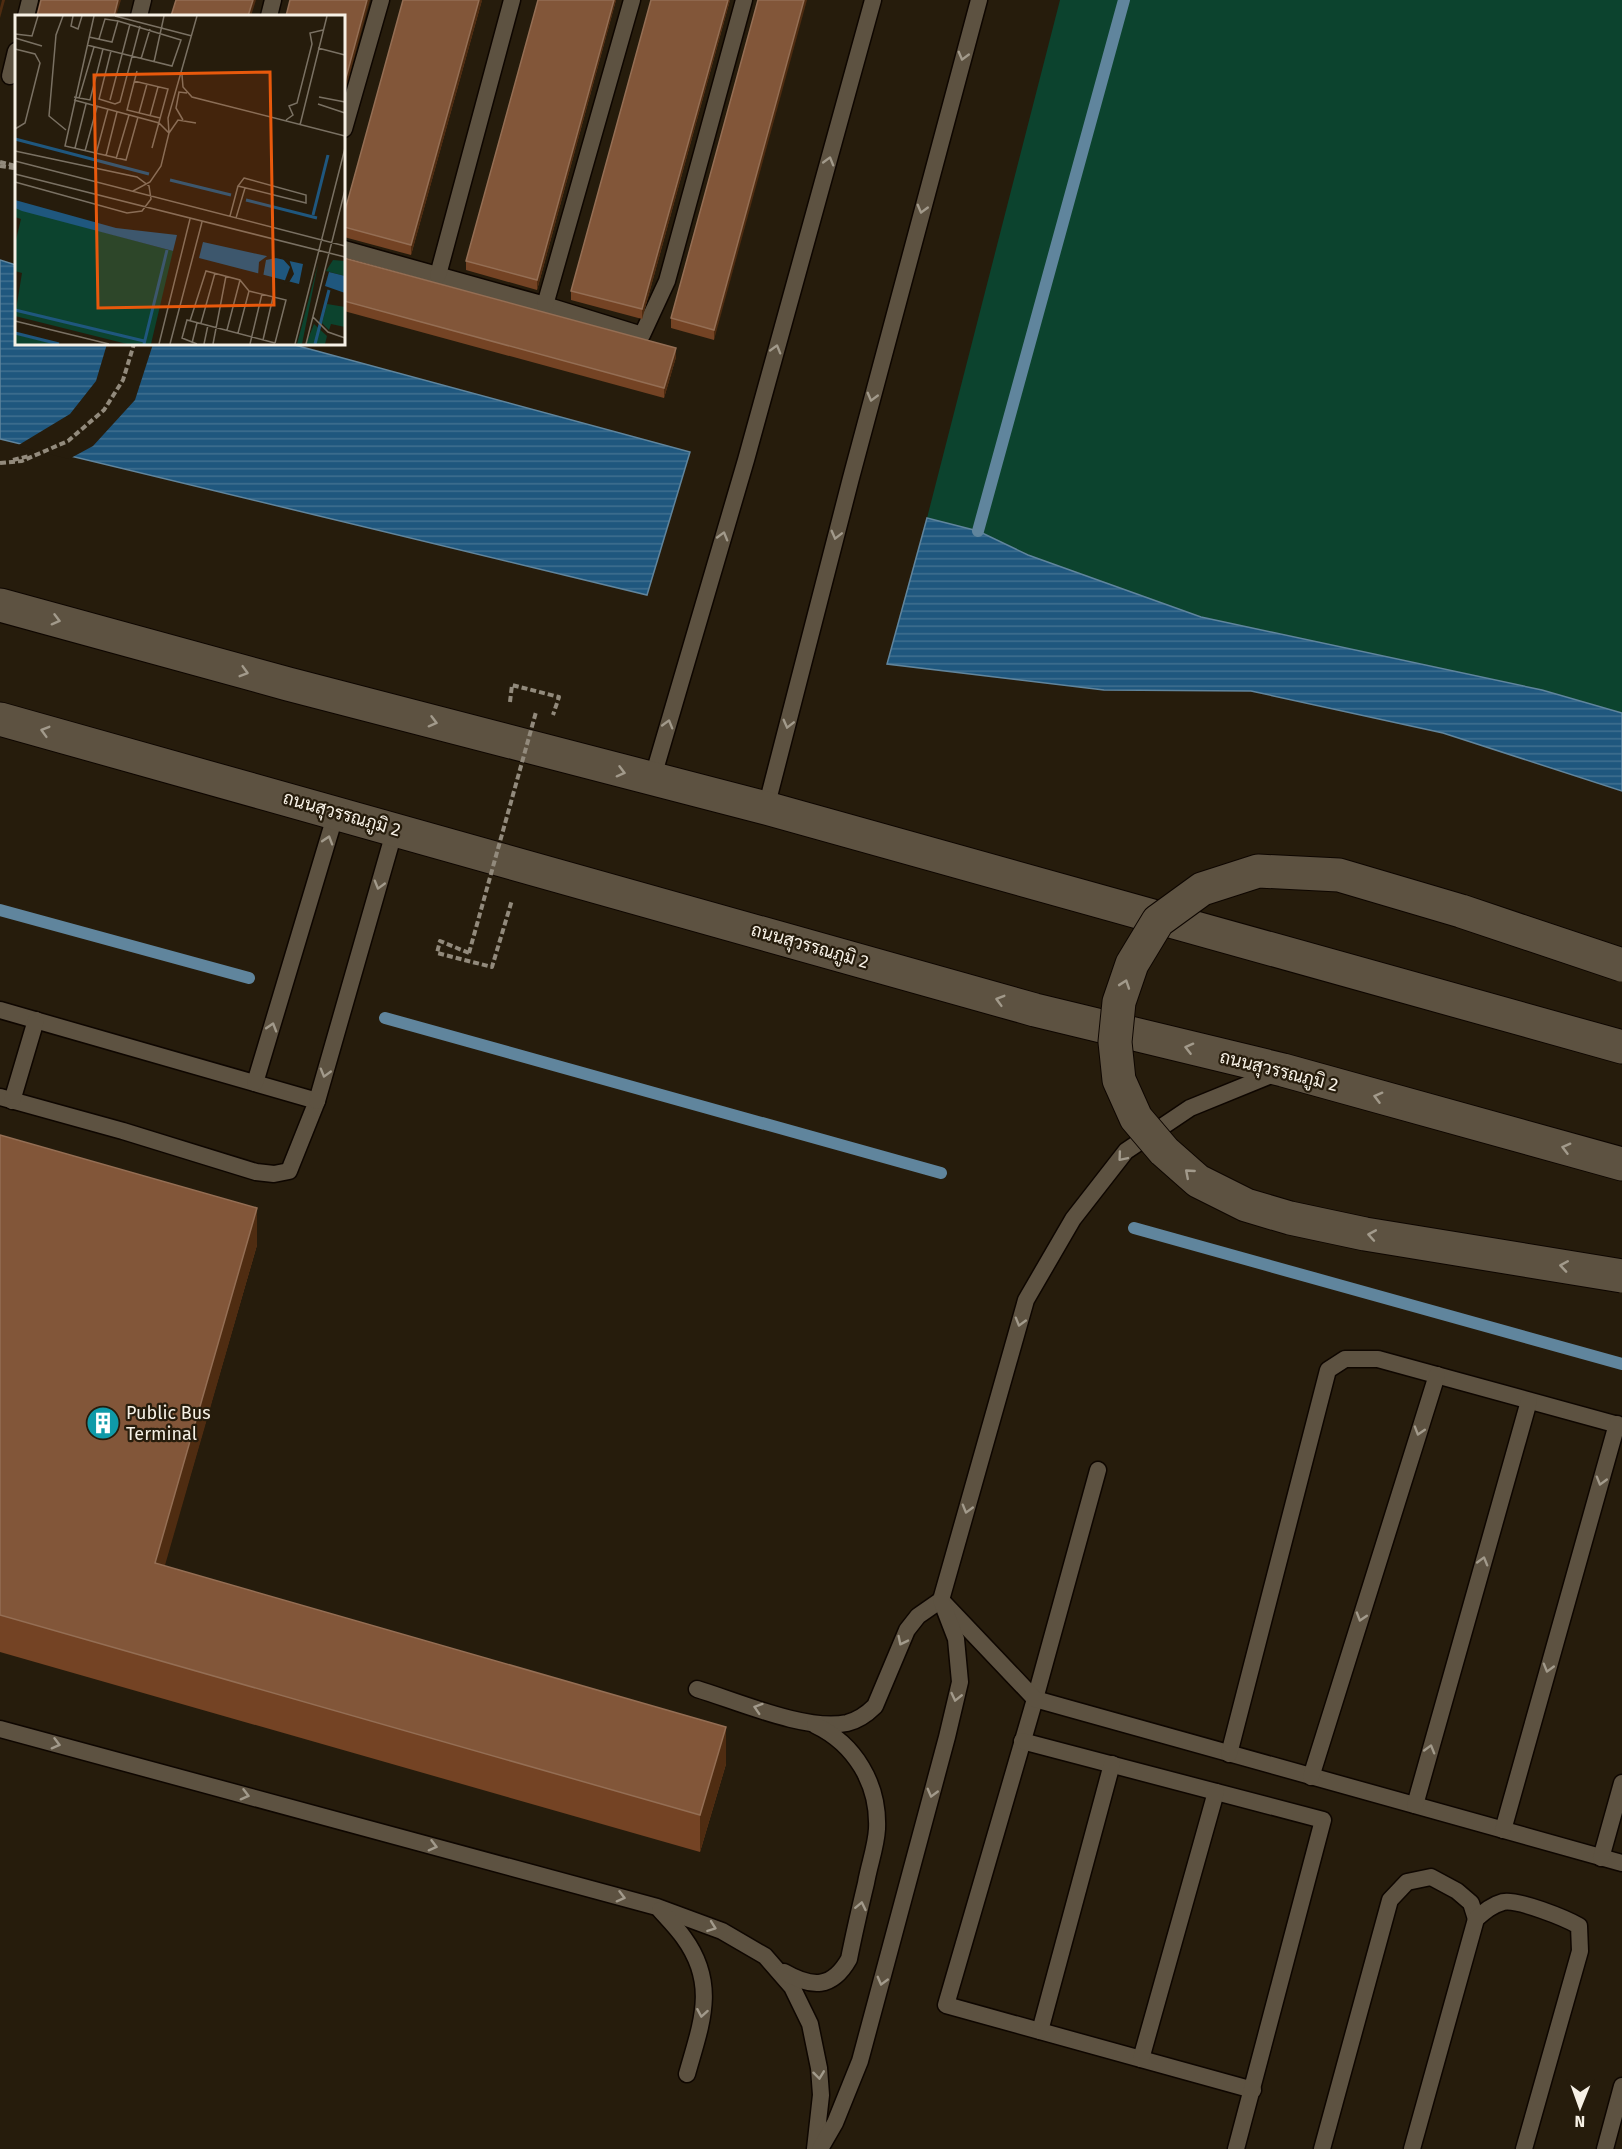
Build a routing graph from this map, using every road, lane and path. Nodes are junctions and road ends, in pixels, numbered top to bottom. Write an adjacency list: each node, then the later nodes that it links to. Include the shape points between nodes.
1 (30, 0): 10 (lane)
2 (143, 0): 11 (lane)
3 (273, 0): 12 (lane)
4 (381, 0): 15 (lane)
5 (512, 0): 21 (lane)
6 (632, 0): 22 (lane)
7 (744, 0): 22 (lane, via 667,281 642,335)
8 (873, 0): 30 (lane, one-way to 8, via 746,460)
9 (979, 0): 31 (lane, one-way to 31)
10 (26, 15)
11 (139, 15)
12 (269, 15)
13 (15, 55): 14 (lane)
14 (9, 76)
15 (345, 126)
16 (0, 162): 18 (path)
17 (0, 167): 19 (path)
18 (15, 168)
19 (15, 168)
20 (345, 249): 21 (lane)
21 (438, 275): 22 (lane)
22 (545, 305)
23 (133, 345): 24 (path, via 123,380 104,410 68,441 22,461)
24 (0, 463)
25 (0, 605): 30 (street, one-way to 30)
26 (559, 697): 27 (path, via 512,685 509,702)
27 (518, 705)
28 (527, 709): 34 (path, bridge, via 536,712 469,953 440,941 437,953 492,967)
29 (0, 719): 32 (street, ถนนสุวรรณภูมิ 2, one-way to 29)
30 (652, 780): 31 (street)
31 (766, 808): 38 (street)
32 (336, 813): 33 (street, ถนนสุวรรณภูมิ 2); 40 (lane, one-way to 32)
33 (395, 829): 34 (street, ถนนสุวรรณภูมิ 2); 42 (lane, one-way to 42)
34 (522, 865): 39 (street, ถนนสุวรรณภูมิ 2, one-way to 34, via 1035,1010)
35 (1622, 965): 44 (street, one-way to 35, bridge, via 1365,1234 1246,1205 1198,1181 1164,1151 1136,1118 1119,1080 1115,1042 1119,1002 1132,964 1158,921 1202,890 1258,871 1339,875)
36 (0, 1010): 37 (lane)
37 (36, 1020): 40 (lane); 41 (lane)
38 (1622, 1047)
39 (1283, 1070): 43 (street, ถนนสุวรรณภูมิ 2, one-way to 39); 49 (lane, one-way to 49, via 1190,1108 1126,1151 1073,1219 1026,1300)
40 (255, 1083): 42 (lane)
41 (6, 1099): 42 (lane, via 274,1174 289,1171)
42 (317, 1101)
43 (1622, 1164)
44 (1622, 1276)
45 (1437, 1375): 46 (lane); 55 (lane, via 1378,1359 1345,1359 1328,1370); 57 (lane, one-way to 57)
46 (1529, 1401): 47 (lane); 60 (lane, one-way to 46)
47 (1619, 1425): 61 (lane, one-way to 61)
48 (1098, 1470): 51 (lane)
49 (941, 1600): 51 (lane); 52 (lane, one-way to 52, via 918,1616 907,1630 881,1694 868,1714 846,1723); 73 (lane, one-way to 73, via 956,1639 960,1682 860,2061 836,2123)
50 (697, 1689): 52 (lane, one-way to 50)
51 (1035, 1699): 54 (lane); 55 (lane)
52 (811, 1724): 66 (lane, one-way to 52, via 811,1984 840,1975 849,1959 877,1829 875,1799 863,1768 839,1739)
53 (0, 1729): 64 (lane, one-way to 64)
54 (1022, 1741): 56 (lane); 67 (lane, via 946,2005)
55 (1229, 1754): 57 (lane)
56 (1112, 1764): 59 (lane); 67 (lane)
57 (1311, 1777): 60 (lane)
58 (1622, 1783): 62 (lane)
59 (1216, 1792): 68 (lane); 71 (lane, via 1323,1820)
60 (1415, 1805): 61 (lane)
61 (1503, 1830): 62 (lane)
62 (1601, 1858): 63 (lane)
63 (1622, 1863)
64 (657, 1907): 66 (lane, one-way to 66, via 723,1931 765,1956); 69 (lane, one-way to 69, via 698,1961 705,1988 703,2013)
65 (1476, 1919): 75 (lane, via 1471,1903 1431,1877 1407,1882 1390,1900); 76 (lane); 77 (lane, via 1492,1905 1507,1901 1561,1916 1579,1926 1580,1951)
66 (775, 1967): 72 (lane, one-way to 72, via 792,1987 810,2024 821,2095)
67 (1040, 2031): 68 (lane)
68 (1142, 2059): 71 (lane)
69 (687, 2074)
70 (1622, 2086): 78 (lane)
71 (1253, 2090): 74 (lane)
72 (815, 2149)
73 (820, 2149)
74 (1236, 2149)
75 (1322, 2149)
76 (1412, 2149)
77 (1524, 2149)
78 (1605, 2149)

